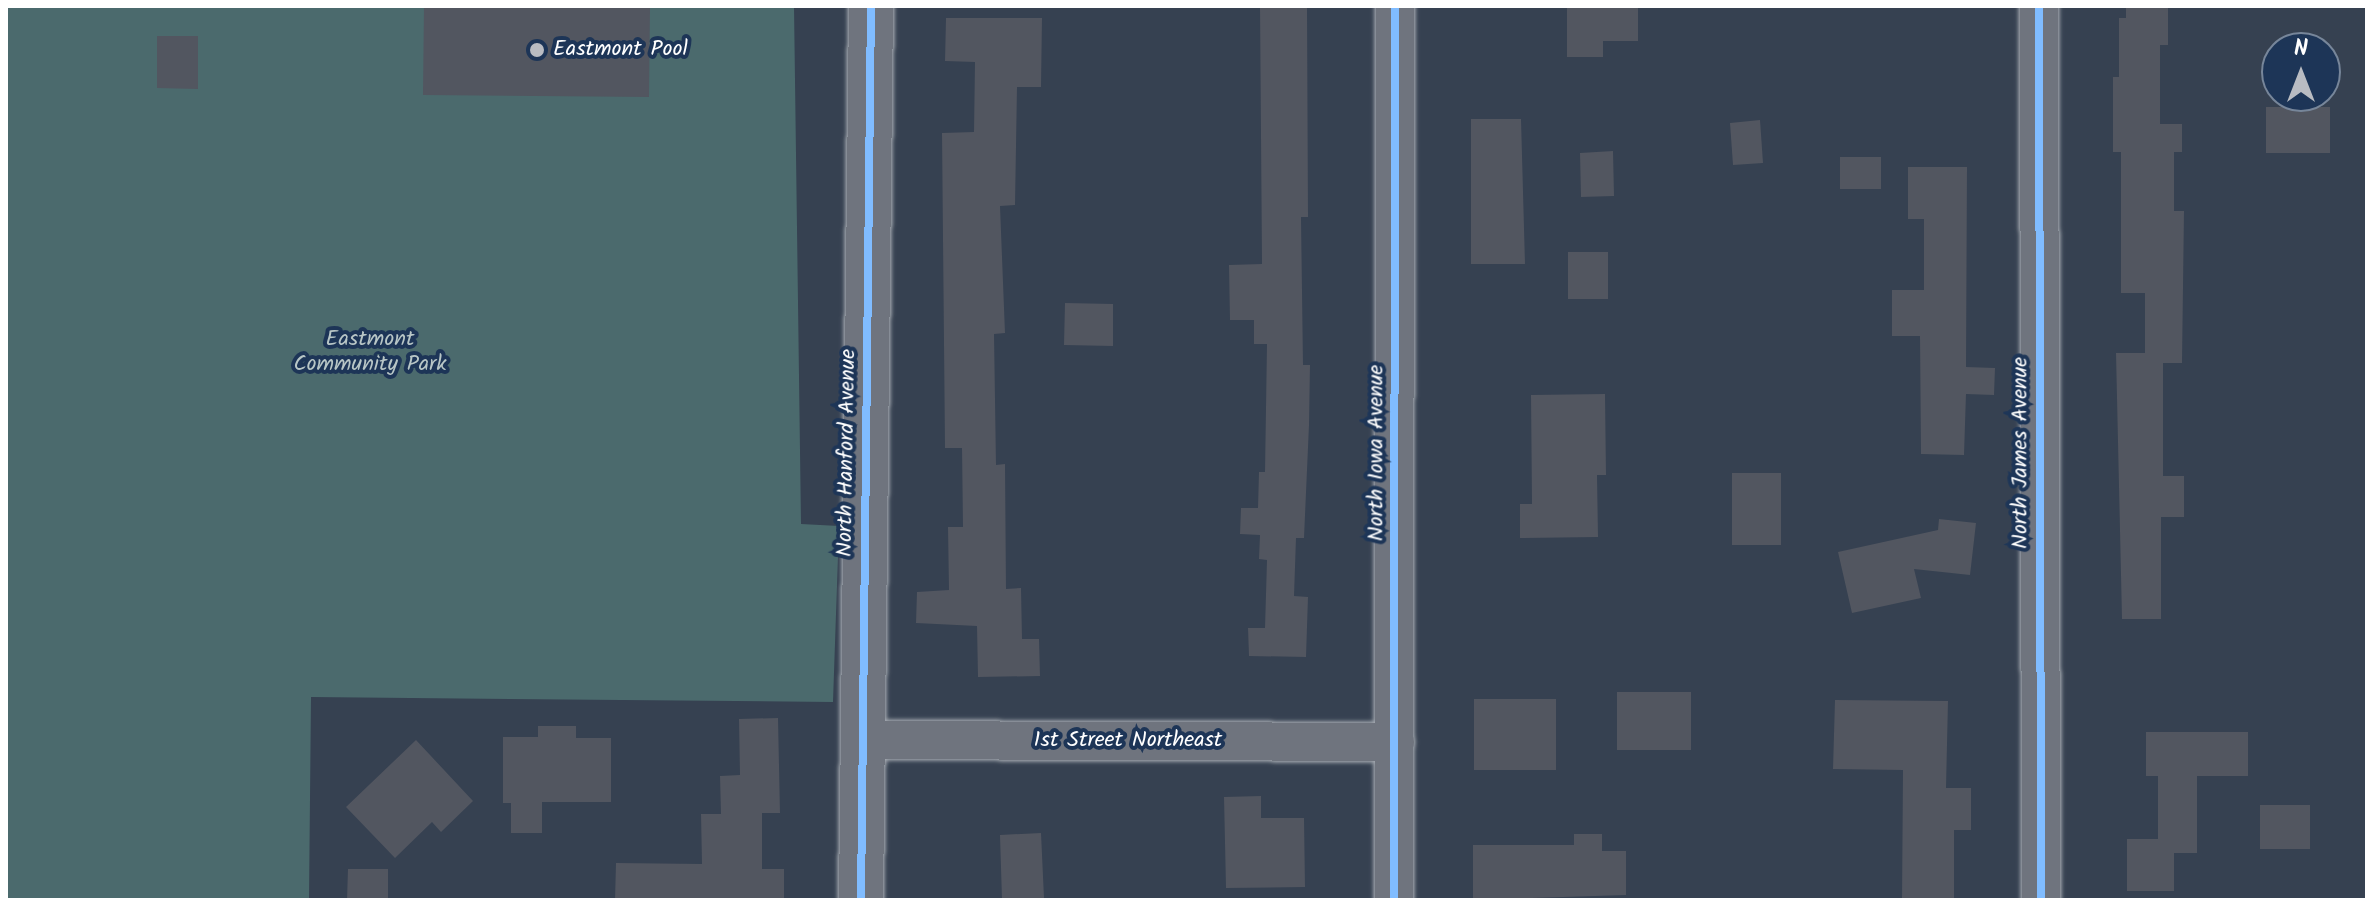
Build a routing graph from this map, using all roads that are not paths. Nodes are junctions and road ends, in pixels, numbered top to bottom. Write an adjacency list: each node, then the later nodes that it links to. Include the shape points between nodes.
1 (871, 6): 4 (street, North Hanford Avenue)
2 (1395, 6): 5 (street, North Iowa Avenue)
3 (2039, 6): 8 (street, North James Avenue)
4 (861, 740): 5 (street, 1st Street Northeast); 6 (street, North Hanford Avenue)
5 (1395, 742): 7 (street, North Iowa Avenue)
6 (861, 900)
7 (1394, 900)
8 (2041, 900)

